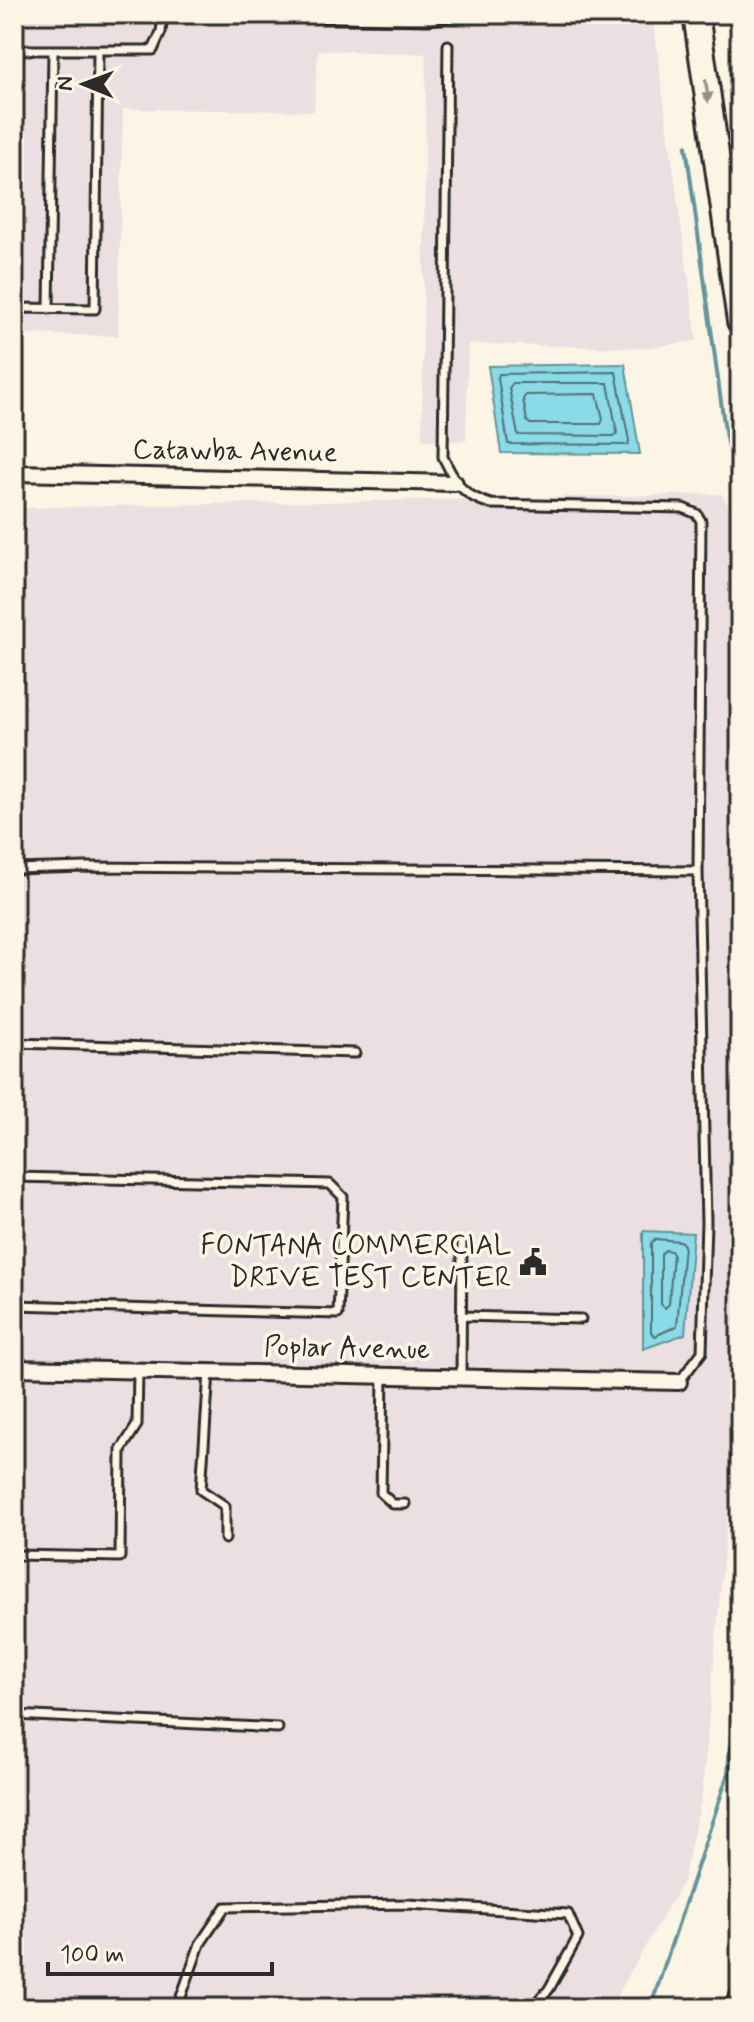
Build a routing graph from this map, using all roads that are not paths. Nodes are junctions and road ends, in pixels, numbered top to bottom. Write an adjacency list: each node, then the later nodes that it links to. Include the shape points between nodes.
1 (163, 14): 10 (lane, via 153,50)
2 (174, 14): 5 (lane)
3 (470, 14): 6 (lane)
4 (696, 14): 13 (highway, one-way to 13)
5 (324, 16): 6 (lane)
6 (448, 16)
7 (448, 45): 15 (lane, via 443,457)
8 (14, 50): 9 (lane)
9 (53, 51): 10 (lane); 12 (lane)
10 (98, 51): 12 (lane, via 95,309)
11 (14, 308): 12 (lane)
12 (49, 309)
13 (740, 321)
14 (14, 473): 15 (street, Catawba Avenue)
15 (455, 483): 17 (lane, via 491,504 673,507 697,514 702,531)
16 (14, 869): 17 (lane)
17 (698, 871): 30 (lane, via 706,1222 702,1352)
18 (14, 1043): 19 (lane)
19 (355, 1053)
20 (14, 1177): 22 (lane, via 330,1184 343,1197 338,1314)
21 (462, 1244): 23 (lane)
22 (14, 1305)
23 (461, 1316): 24 (lane); 29 (lane)
24 (581, 1319)
25 (14, 1368): 26 (street, Poplar Avenue)
26 (138, 1371): 27 (street, Poplar Avenue); 33 (lane, via 137,1425 121,1450 120,1557)
27 (209, 1372): 28 (street, Poplar Avenue); 32 (lane, via 201,1490 225,1506)
28 (383, 1376): 29 (street, Poplar Avenue); 31 (lane, via 381,1493 393,1504)
29 (461, 1377): 30 (street, Poplar Avenue)
30 (679, 1382)
31 (405, 1504)
32 (225, 1539)
33 (14, 1555)
34 (14, 1715): 35 (lane)
35 (278, 1728)
36 (739, 1989): 39 (lane); 40 (lane)
37 (177, 2008): 38 (lane, via 200,1944 225,1907 408,1904 568,1914 578,1937)
38 (533, 2008)
39 (727, 2008)
40 (734, 2008)

